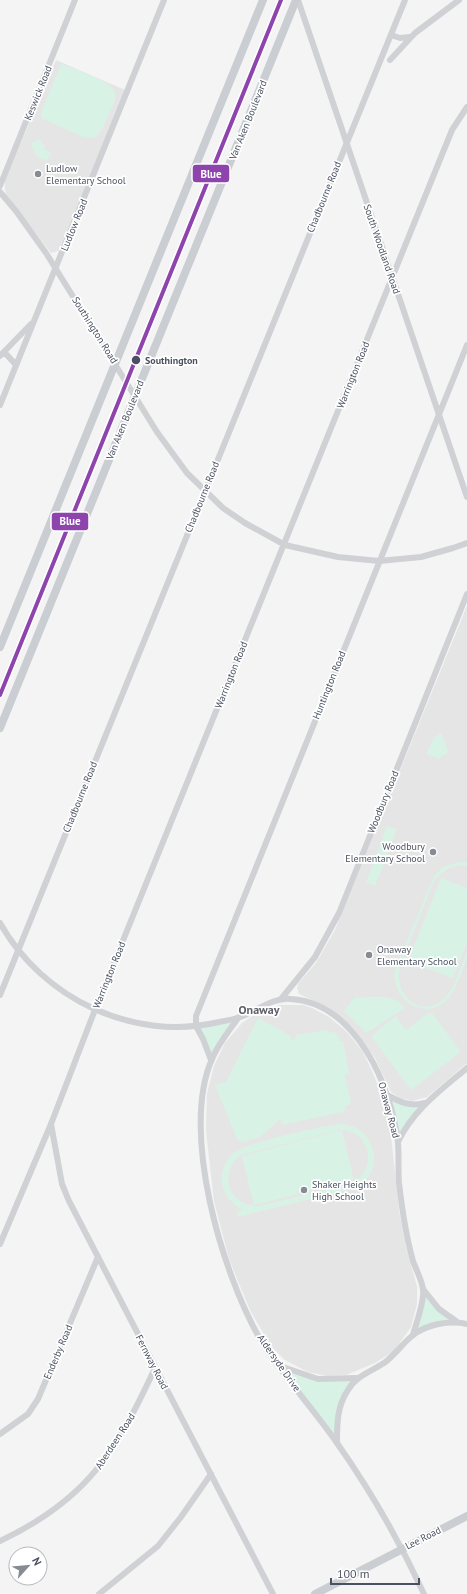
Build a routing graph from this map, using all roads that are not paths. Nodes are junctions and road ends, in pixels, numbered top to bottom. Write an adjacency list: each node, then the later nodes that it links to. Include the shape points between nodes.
1 (75, 0): 12 (street, Keswick Road)
2 (164, 0): 14 (street, Ludlow Road)
3 (264, 0): 19 (main road)
4 (297, 0): 11 (street, South Woodland Road); 21 (main road, Van Aken Boulevard)
5 (405, 0): 7 (street, Chadbourne Road)
6 (459, 0): 8 (street)
7 (391, 35): 8 (street, via 400,38); 11 (street, Chadbourne Road)
8 (410, 37): 9 (street)
9 (390, 60)
10 (467, 108): 15 (street, Warrington Road, via 452,130)
11 (346, 142): 15 (street, South Woodland Road); 24 (street, Chadbourne Road)
12 (0, 186)
13 (0, 192): 14 (street, Southington Road, via 26,224)
14 (56, 269): 16 (street, Ludlow Road); 19 (street, Southington Road)
15 (392, 278): 23 (street, South Woodland Road); 27 (street, Warrington Road)
16 (34, 321): 18 (street); 20 (street, Ludlow Road)
17 (467, 345): 23 (street, Huntington Road)
18 (2, 355): 20 (street, via 7,355)
19 (116, 362): 21 (street, Southington Road); 30 (main road)
20 (16, 365): 22 (street, Ludlow Road)
21 (135, 396): 24 (street, Southington Road, via 187,473); 31 (main road, Van Aken Boulevard)
22 (0, 405)
23 (438, 414): 25 (street, South Woodland Road); 28 (street, Huntington Road)
24 (204, 490): 27 (street, Southington Road, via 244,523); 33 (street, Chadbourne Road)
25 (467, 498)
26 (467, 542): 28 (street, Southington Road, via 421,557)
27 (285, 545): 28 (street, Southington Road, via 338,557); 36 (street, Warrington Road)
28 (379, 561): 38 (street, Huntington Road, via 196,1016)
29 (467, 594): 35 (street, Woodbury Road, via 339,913 315,957)
30 (0, 647)
31 (0, 728)
32 (0, 923): 33 (street)
33 (18, 952): 34 (street, Chadbourne Road); 36 (street, via 37,972 69,997)
34 (0, 995)
35 (281, 998): 37 (street); 41 (street, Onaway Road, via 303,1000 313,1004 343,1023 359,1039)
36 (95, 1009): 38 (street, via 126,1021 157,1027); 43 (street, Warrington Road)
37 (238, 1018): 38 (street); 39 (street, Aldersyde Drive)
38 (196, 1026): 39 (street, via 204,1039)
39 (211, 1060): 51 (street, Aldersyde Drive, via 205,1079 202,1115 207,1186 214,1221 242,1303 260,1338)
40 (467, 1068): 42 (street)
41 (387, 1095): 42 (street, via 409,1104); 44 (street, Onaway Road)
42 (426, 1103): 44 (street, via 408,1123)
43 (50, 1124): 45 (street, Warrington Road); 46 (street, Fernway Road, via 62,1184)
44 (398, 1142): 47 (street, Onaway Road, via 403,1212 414,1263)
45 (0, 1244)
46 (98, 1257): 52 (street, Fernway Road); 54 (street, Enderby Road, via 38,1399 28,1414)
47 (423, 1289): 48 (street, via 439,1309); 50 (street, Onaway Road)
48 (456, 1321): 49 (street); 50 (street, via 438,1324)
49 (467, 1324)
50 (413, 1335): 53 (street, via 384,1363)
51 (280, 1366): 53 (street, via 318,1379); 55 (street, Aldersyde Drive)
52 (155, 1368): 56 (street, Fernway Road); 58 (street, Aberdeen Road, via 122,1434 101,1466 57,1508 28,1527)
53 (357, 1378): 55 (street, via 348,1388 341,1404)
54 (0, 1434)
55 (337, 1443): 59 (street, Aldersyde Drive)
56 (211, 1474): 60 (street, via 158,1546); 61 (street, Fernway Road)
57 (467, 1516): 59 (main road, Lee Road)
58 (0, 1540)
59 (401, 1550): 62 (main road, Lee Road); 63 (street, Aldersyde Drive)
60 (99, 1594)
61 (273, 1594)
62 (315, 1594)
63 (424, 1594)

